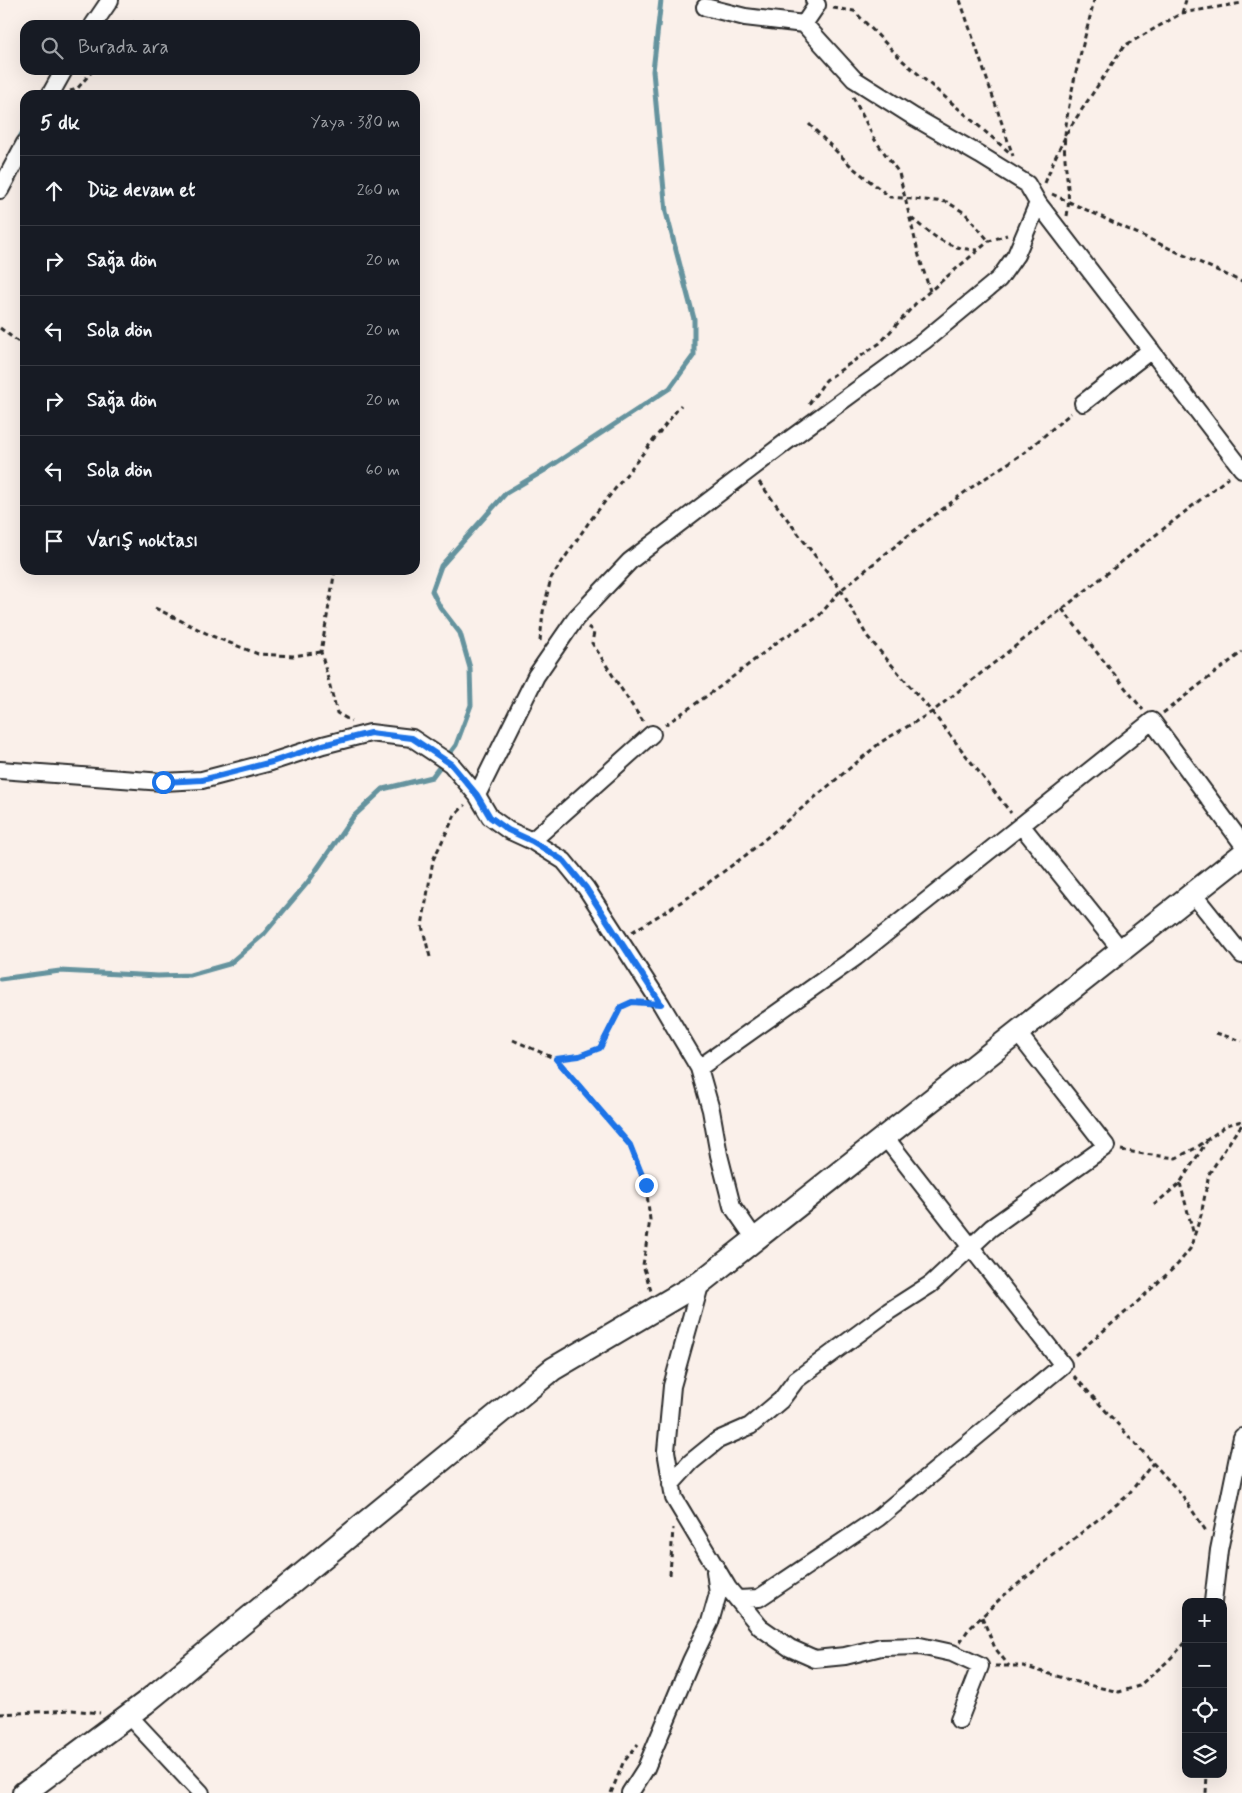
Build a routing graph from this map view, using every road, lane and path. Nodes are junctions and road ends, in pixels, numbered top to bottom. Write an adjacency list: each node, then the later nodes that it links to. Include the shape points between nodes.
1 (110, 0): 9 (street)
2 (960, 0): 19 (path)
3 (1094, 0): 17 (path)
4 (1186, 0): 8 (path)
5 (1242, 2): 8 (path)
6 (816, 3): 10 (street); 19 (path, via 854,11 903,61)
7 (705, 7): 10 (street, via 745,17)
8 (1182, 13): 17 (path, via 1124,46)
9 (96, 20)
10 (804, 24): 13 (street)
11 (61, 75): 14 (street)
12 (89, 75): 15 (path)
13 (854, 79): 20 (street); 23 (path, via 853,99 875,140 899,173)
14 (53, 90)
15 (74, 90)
16 (808, 124): 23 (path, via 852,167 890,197)
17 (1064, 137): 22 (path); 24 (path)
18 (20, 152): 21 (street)
19 (1013, 156): 20 (path)
20 (1027, 184): 22 (street)
21 (0, 190)
22 (1040, 196): 24 (path); 26 (street); 33 (street)
23 (906, 198): 25 (path); 27 (path, via 947,202 965,213)
24 (1070, 203): 29 (path)
25 (911, 218): 28 (path, via 939,240 962,249); 30 (path)
26 (1027, 228): 27 (path); 36 (street, via 1016,255 1000,279 924,341)
27 (989, 242): 28 (path)
28 (979, 250): 30 (path)
29 (1242, 282)
30 (930, 291): 36 (path, via 880,343 826,380 793,426)
31 (0, 328): 32 (path)
32 (20, 343)
33 (1151, 350): 34 (street); 37 (street)
34 (1083, 403): 40 (path, via 1025,452 969,489)
35 (681, 405): 46 (path, via 589,522 551,578 543,612)
36 (798, 433): 38 (street)
37 (1242, 468): 42 (path)
38 (750, 469): 40 (path); 43 (street, via 630,561)
39 (334, 575): 44 (path)
40 (841, 590): 47 (path, via 866,636); 50 (path, via 818,617 780,640)
41 (155, 608): 44 (path, via 258,654 293,656)
42 (1062, 609): 47 (path); 48 (path)
43 (576, 618): 46 (street); 50 (path, via 594,632 592,643)
44 (320, 652): 49 (path, via 337,712)
45 (1242, 652): 48 (path)
46 (536, 676): 52 (street)
47 (932, 712): 53 (path); 58 (path, via 881,742 746,855 696,892)
48 (1152, 721): 53 (street); 55 (street)
49 (370, 733): 51 (street, via 202,780 163,782); 52 (street, via 412,738 451,764)
50 (652, 734): 54 (street)
51 (0, 770)
52 (477, 795): 54 (street, via 490,817); 61 (path, via 454,815 433,860 422,926)
53 (1021, 825): 59 (street); 68 (street, via 856,957)
54 (532, 841): 58 (street, via 564,861)
55 (1242, 843)
56 (1242, 855): 57 (street)
57 (1193, 894): 59 (street); 60 (street)
58 (620, 939): 62 (street)
59 (1121, 950): 63 (street)
60 (1242, 955)
61 (430, 957)
62 (661, 1004): 67 (path, via 632,1002 621,1007 600,1048 579,1056); 68 (street)
63 (1017, 1032): 71 (street); 73 (street)
64 (1216, 1033): 66 (path)
65 (513, 1040): 67 (path)
66 (1242, 1041)
67 (556, 1059): 80 (path, via 630,1145 646,1185 650,1220 643,1265)
68 (699, 1068): 77 (street, via 732,1206)
69 (1242, 1121): 72 (path, via 1227,1125)
70 (1242, 1125): 76 (path, via 1209,1174)
71 (885, 1137): 77 (street); 78 (street)
72 (1209, 1138): 73 (path, via 1176,1158); 74 (path)
73 (1106, 1146): 78 (street)
74 (1180, 1183): 75 (path); 76 (path)
75 (1154, 1205)
76 (1194, 1235): 81 (path, via 1190,1249 1178,1264)
77 (755, 1239): 79 (street)
78 (970, 1246): 81 (street); 84 (street, via 931,1284 796,1380 781,1400 750,1426 718,1440 691,1462)
79 (701, 1282): 80 (street); 84 (street, via 672,1386 666,1451)
80 (656, 1308): 96 (street, via 553,1369)
81 (1063, 1365): 83 (path); 89 (street, via 878,1518 758,1598)
82 (1242, 1437): 85 (street)
83 (1153, 1463): 85 (path, via 1182,1495); 90 (path, via 1127,1496 1032,1571)
84 (672, 1491): 86 (street); 87 (path, via 674,1538)
85 (1219, 1550): 88 (street)
86 (715, 1566): 89 (street); 101 (street, via 718,1594 710,1622 646,1768)
87 (670, 1575)
88 (1213, 1598)
89 (738, 1599): 92 (street, via 760,1627 790,1648 815,1659 881,1648 920,1646)
90 (982, 1617): 92 (path); 94 (path, via 995,1648)
91 (1185, 1643): 94 (path, via 1139,1686 1119,1692 1023,1666)
92 (952, 1652): 93 (street)
93 (980, 1666): 94 (path); 97 (street)
94 (1009, 1666)
95 (0, 1714): 96 (path, via 72,1710)
96 (128, 1715): 99 (street); 100 (street)
97 (959, 1720)
98 (1207, 1778): 102 (path)
99 (24, 1793)
100 (201, 1793)
101 (630, 1793)
102 (1206, 1793)

